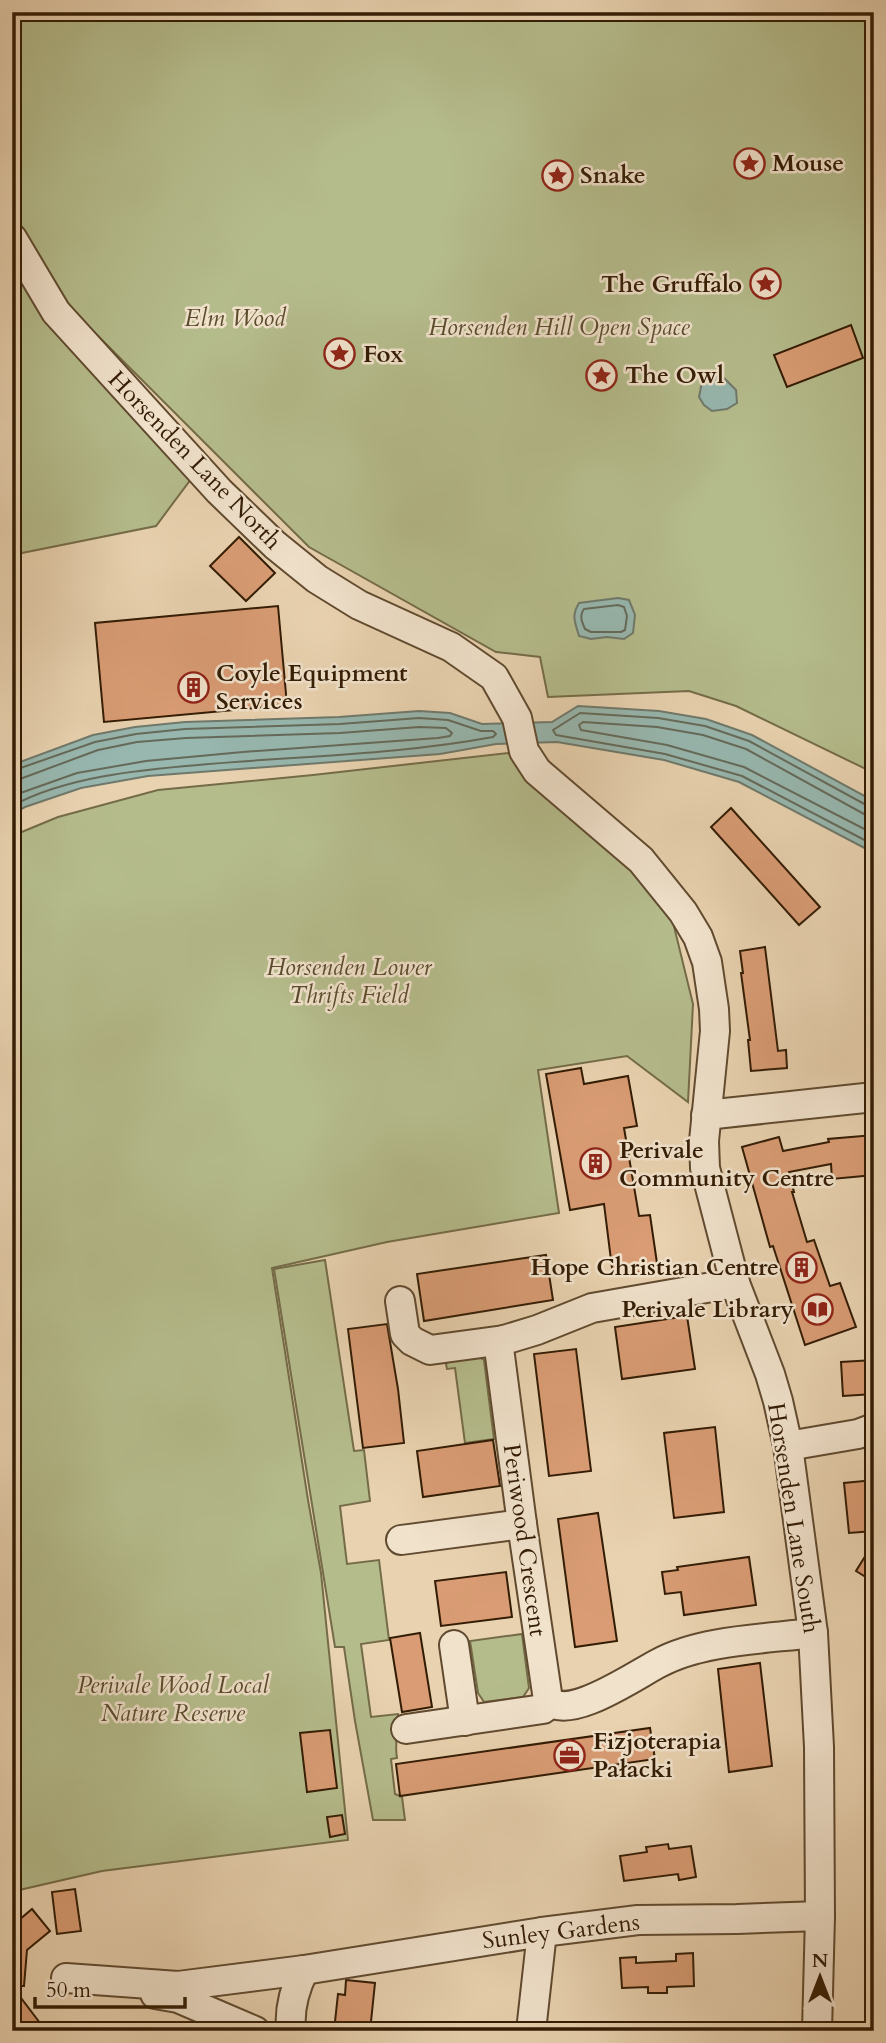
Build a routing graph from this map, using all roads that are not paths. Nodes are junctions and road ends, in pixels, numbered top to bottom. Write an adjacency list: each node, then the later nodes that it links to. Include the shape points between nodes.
1 (12, 238): 2 (street, Horsenden Lane North, via 57,312 128,394 275,545 359,605 451,647)
2 (494, 677): 4 (street, Horsenden Lane South, via 517,718 524,751 537,771 641,860 698,937 714,1009)
3 (874, 1097): 4 (street)
4 (706, 1115): 5 (street, Horsenden Lane South, via 705,1168)
5 (735, 1283): 7 (street, via 592,1308); 9 (street, Horsenden Lane South, via 770,1374)
6 (400, 1301): 7 (street, via 405,1334 430,1350)
7 (504, 1340): 10 (street, Periwood Crescent, via 499,1348)
8 (874, 1428): 9 (street)
9 (788, 1446): 12 (street, Horsenden Lane South)
10 (522, 1524): 11 (street); 14 (street, Periwood Crescent)
11 (401, 1540)
12 (813, 1633): 14 (street, via 690,1650 597,1698 562,1707); 17 (street, Horsenden Lane South)
13 (454, 1645): 15 (street)
14 (550, 1703): 15 (street, via 543,1709)
15 (465, 1721): 16 (street)
16 (406, 1729)
17 (820, 1916): 18 (street, Sunley Gardens, via 638,1920); 23 (street, Horsenden Lane South)
18 (542, 1932): 19 (street, Sunley Gardens); 22 (street)
19 (304, 1970): 20 (street, via 296,1985); 21 (street, Sunley Gardens, via 178,1986 66,1978 178,1998)
20 (292, 2018)
21 (254, 2031)
22 (531, 2031)
23 (817, 2031)

